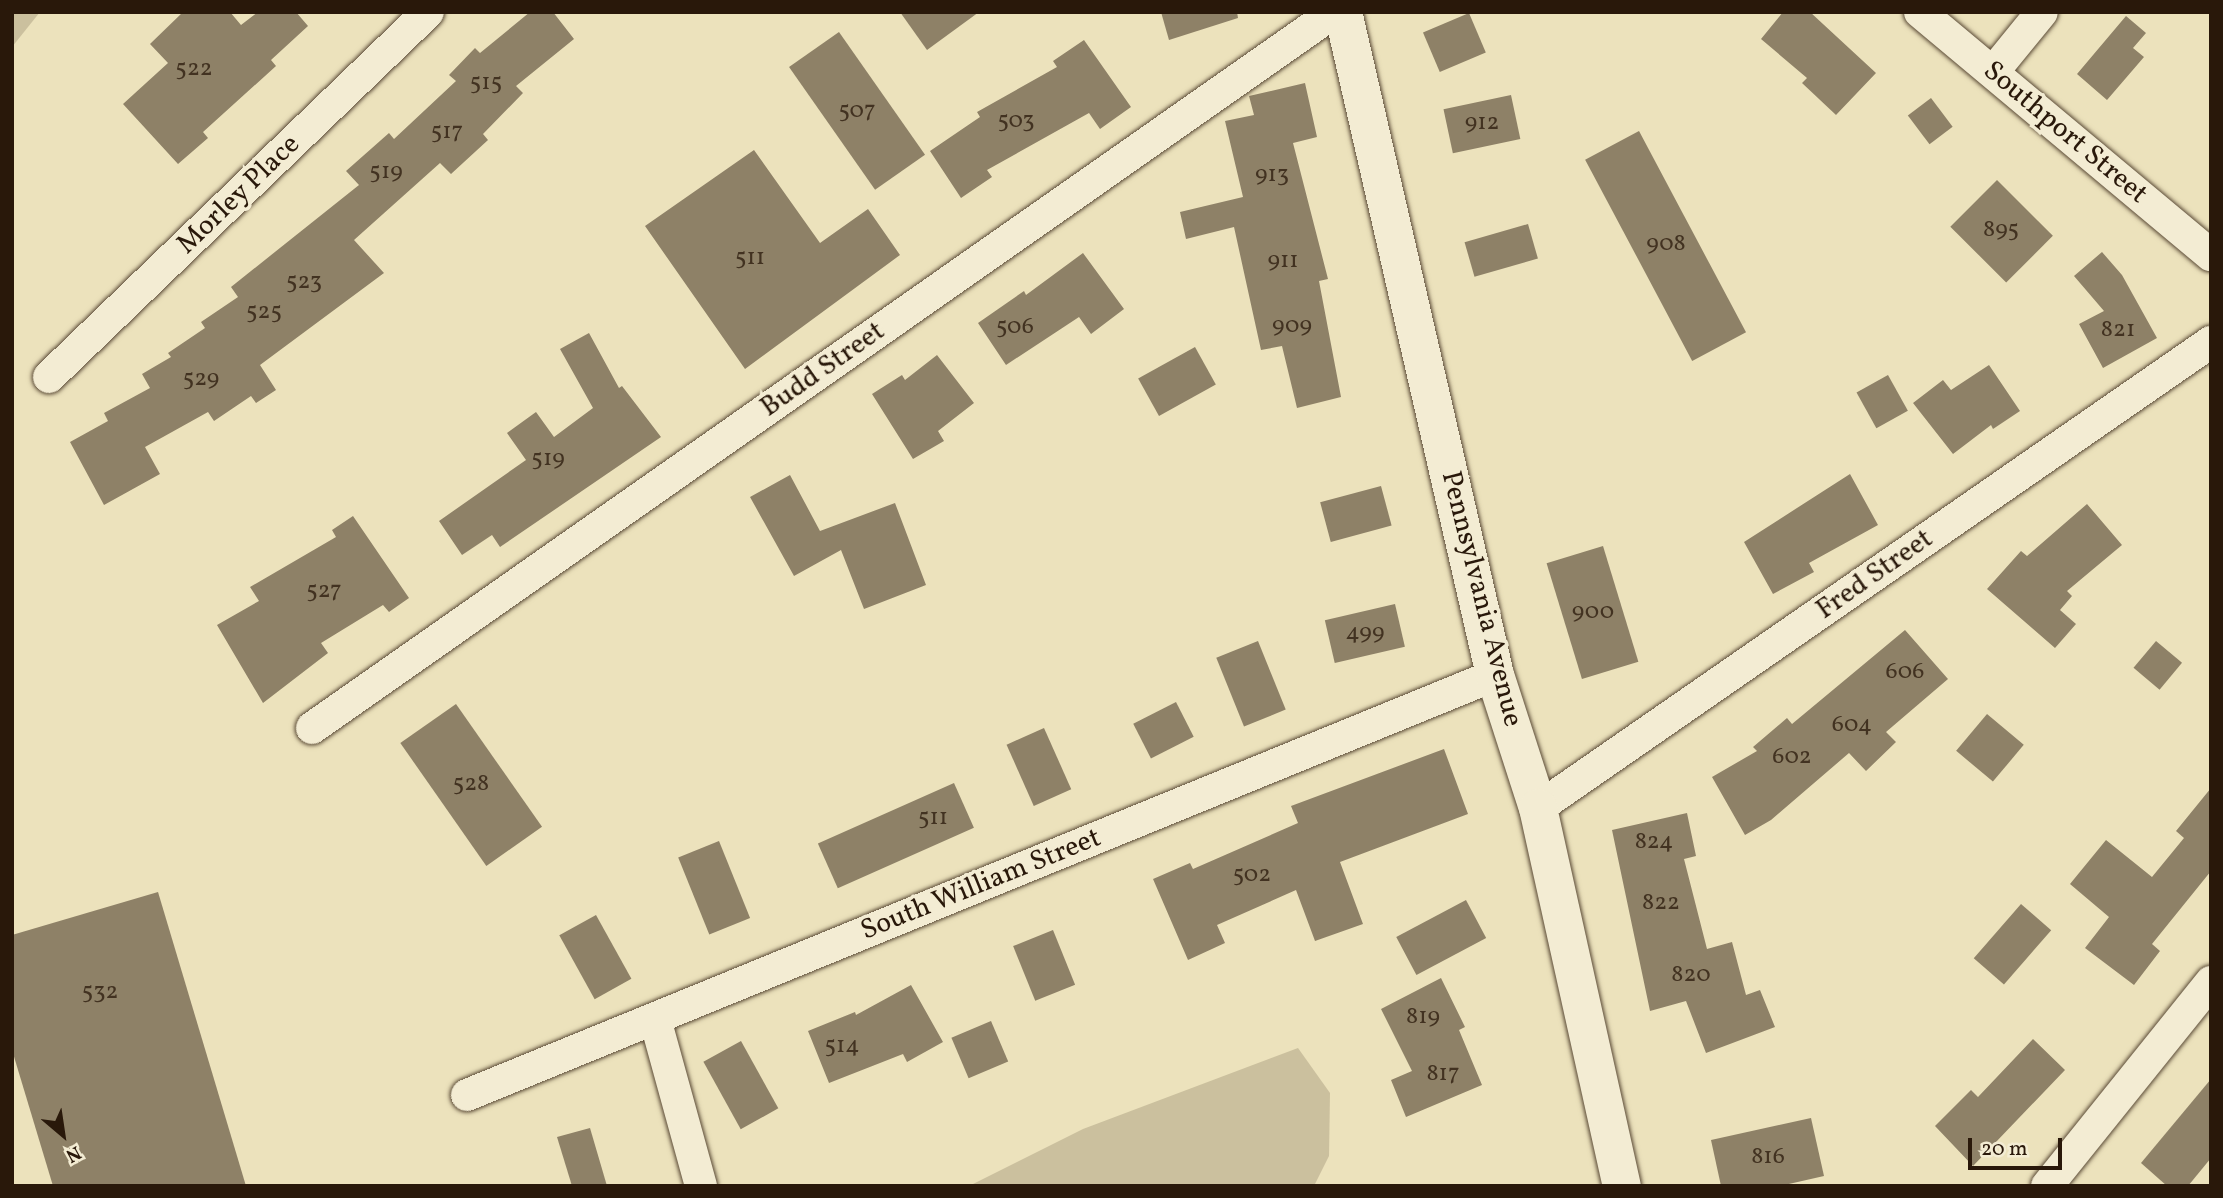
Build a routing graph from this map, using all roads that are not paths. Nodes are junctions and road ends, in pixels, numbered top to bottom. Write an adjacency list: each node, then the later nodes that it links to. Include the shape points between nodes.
1 (428, 12): 9 (street, Morley Place)
2 (1334, 12): 11 (street, Budd Street)
3 (1343, 12): 10 (main road, Pennsylvania Avenue)
4 (1920, 12): 6 (street, Southport Street)
5 (2042, 12): 6 (street)
6 (1993, 72): 7 (street, Southport Street)
7 (2211, 255)
8 (2211, 342): 12 (street, Fred Street)
9 (49, 377)
10 (1495, 675): 12 (main road, Pennsylvania Avenue); 14 (street, South William Street)
11 (312, 727)
12 (1538, 808): 17 (main road, Pennsylvania Avenue)
13 (2211, 982): 18 (street)
14 (655, 1019): 15 (street, South William Street); 16 (street)
15 (467, 1095)
16 (701, 1186)
17 (1622, 1186)
18 (2047, 1186)

